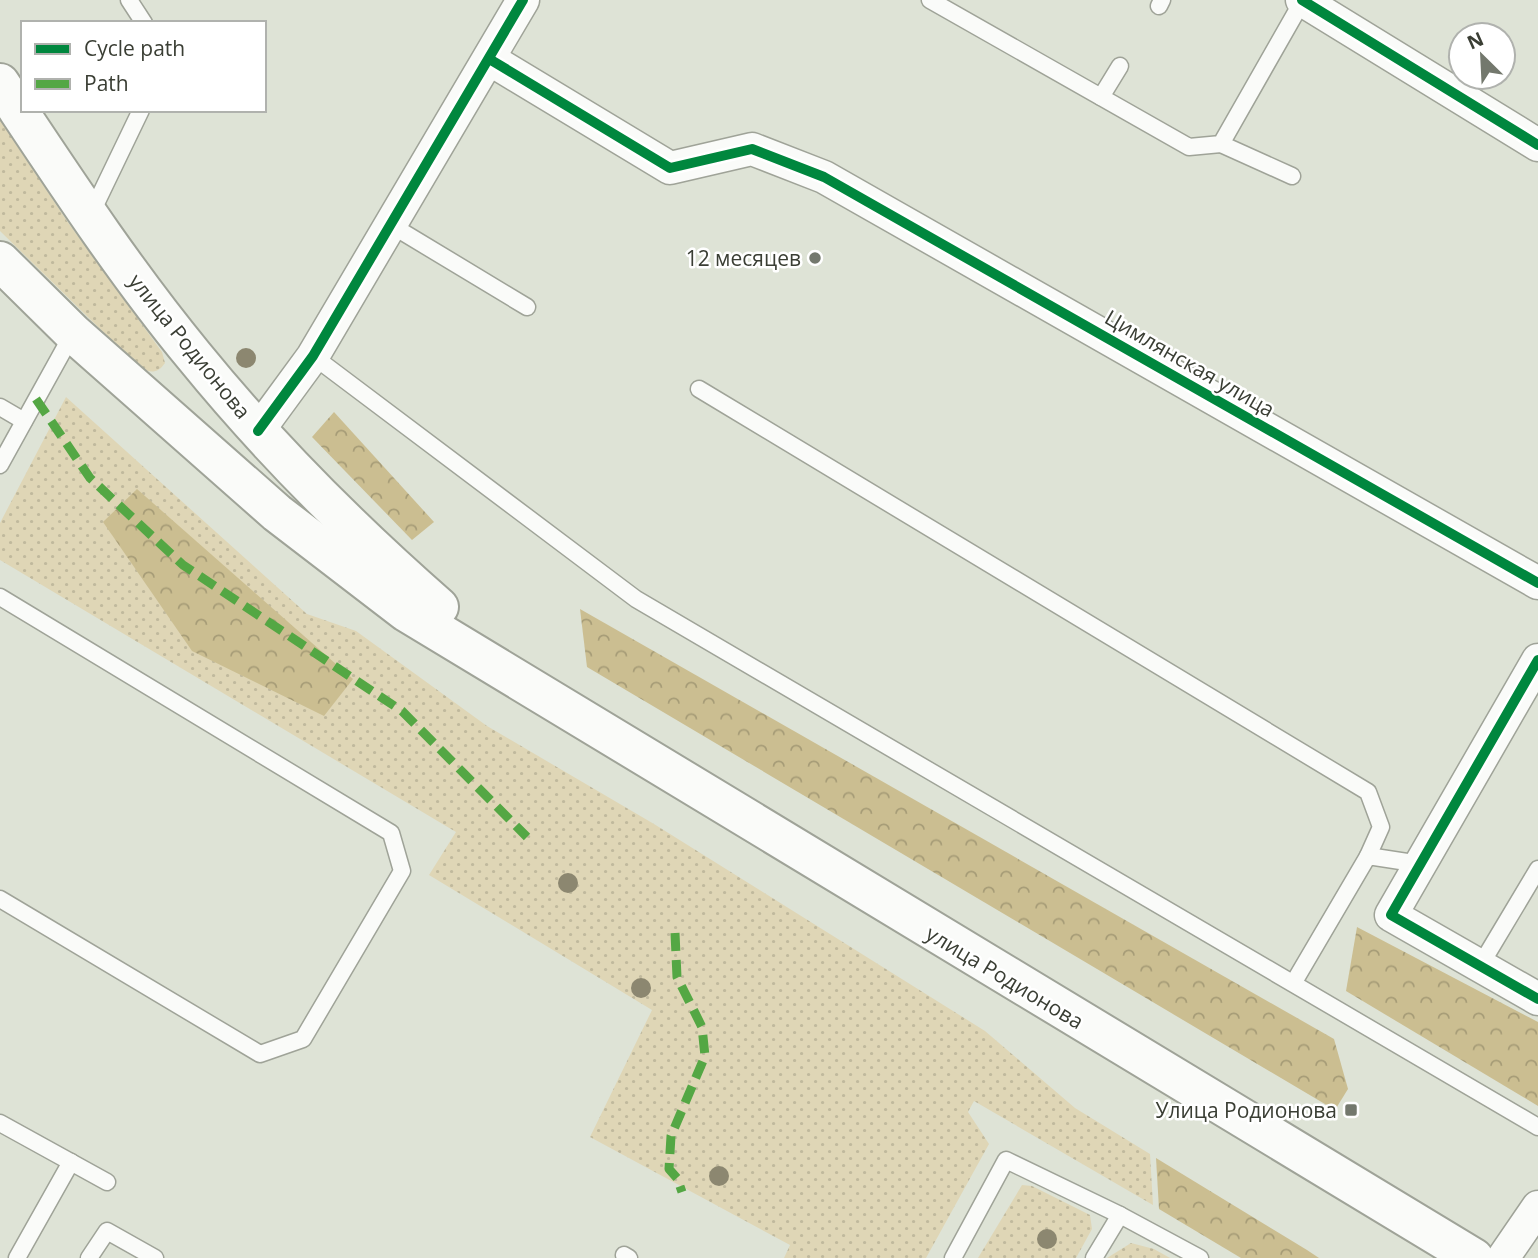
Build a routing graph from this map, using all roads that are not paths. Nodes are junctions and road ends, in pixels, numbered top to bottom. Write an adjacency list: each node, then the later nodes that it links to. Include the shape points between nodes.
1 (129, 0): 5 (lane)
2 (523, 0): 6 (street)
3 (930, 0): 9 (lane)
4 (1303, 0): 11 (lane); 12 (street)
5 (143, 21)
6 (491, 60): 15 (street); 25 (street, Цимлянская улица, via 670,168 752,149 824,177)
7 (1120, 66): 9 (lane)
8 (0, 83): 14 (main road, улица Родионова)
9 (1101, 97): 11 (lane, via 1189,147)
10 (140, 112): 14 (lane)
11 (1221, 144): 13 (lane)
12 (1538, 145)
13 (1292, 176)
14 (90, 216): 23 (main road, улица Родионова, via 171,328)
15 (391, 225): 17 (lane); 19 (street)
16 (0, 261): 18 (main road, улица Родионова)
17 (527, 307)
18 (73, 333): 22 (lane); 28 (main road, улица Родионова, via 277,513 406,612)
19 (313, 356): 23 (street); 34 (lane, via 636,599)
20 (699, 389): 29 (lane, via 1368,792 1381,827)
21 (0, 407): 22 (lane)
22 (24, 421): 24 (lane)
23 (258, 431): 28 (main road, улица Родионова, via 387,562)
24 (0, 465)
25 (1538, 583)
26 (0, 597): 32 (lane, via 391,833 402,871 303,1039 260,1054)
27 (1538, 660): 30 (street)
28 (538, 694): 48 (main road, улица Родионова)
29 (1368, 856): 30 (lane); 34 (lane)
30 (1420, 864): 33 (street, via 1391,915)
31 (1538, 869): 33 (lane)
32 (0, 899)
33 (1480, 966): 35 (street)
34 (1294, 982): 37 (lane)
35 (1538, 999)
36 (0, 1123): 38 (lane)
37 (1538, 1127)
38 (71, 1162): 39 (lane); 42 (lane)
39 (107, 1182)
40 (1538, 1207): 49 (street)
41 (1120, 1214): 45 (lane, via 1006,1160); 46 (lane); 47 (lane)
42 (17, 1258)
43 (89, 1258): 44 (lane, via 107,1231)
44 (155, 1258)
45 (953, 1258)
46 (1094, 1258)
47 (1200, 1258)
48 (1474, 1258)
49 (1503, 1258)

